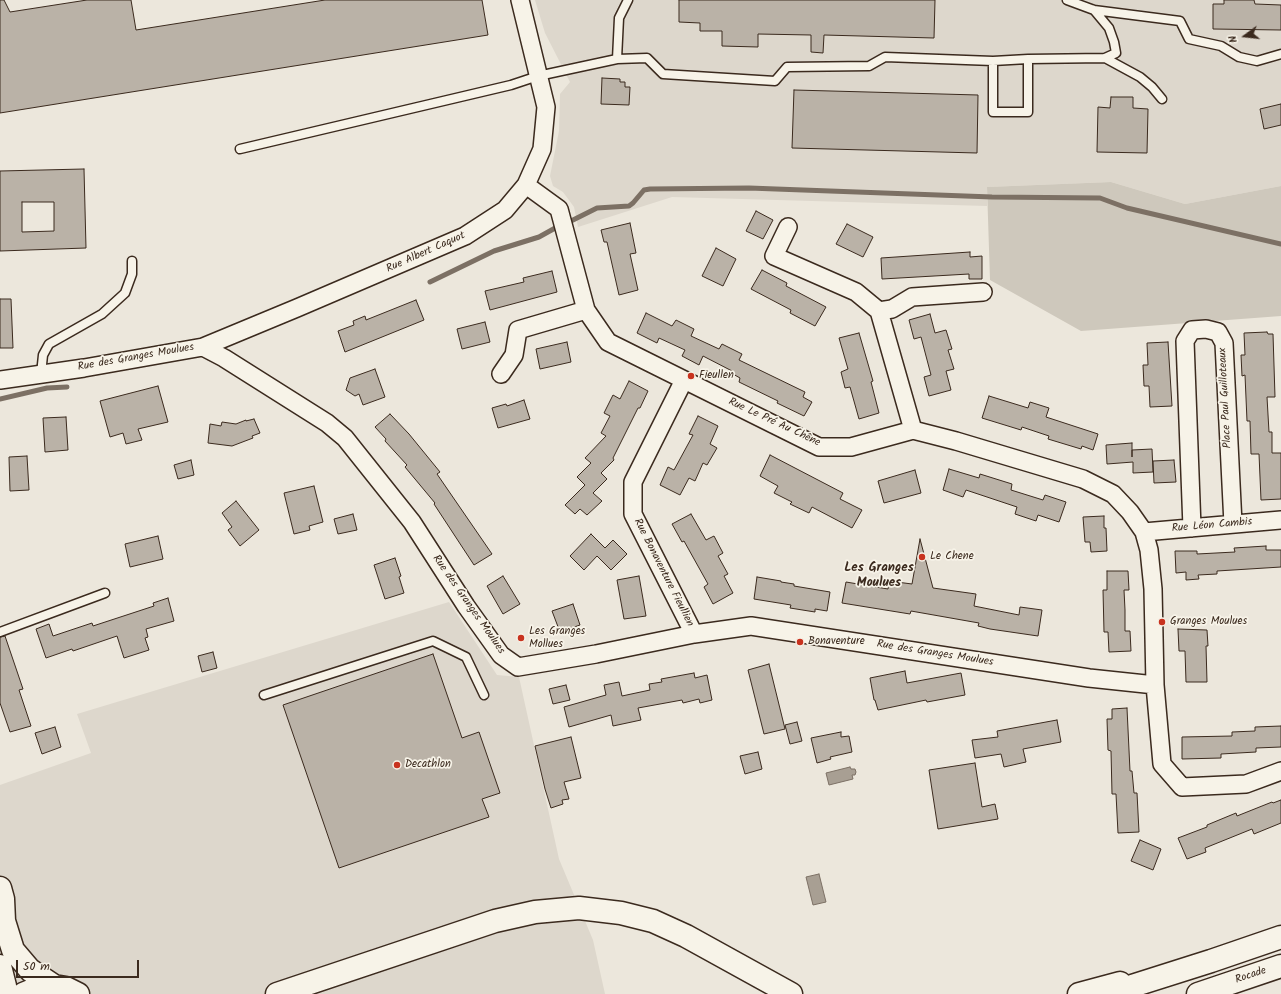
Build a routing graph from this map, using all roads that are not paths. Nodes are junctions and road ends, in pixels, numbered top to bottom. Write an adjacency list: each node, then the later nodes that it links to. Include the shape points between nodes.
1 (520, 0): 10 (street, Rue Albert Caquot)
2 (628, 0): 6 (lane, via 619,18)
3 (1067, 0): 4 (lane)
4 (1094, 10): 5 (lane, via 1180,21 1189,39 1221,46 1239,57 1257,61); 7 (lane, via 1109,28 1114,42 1116,53)
5 (1281, 54)
6 (616, 58): 9 (lane, via 647,58 663,74 775,81 787,67 869,66 885,57); 10 (lane)
7 (1105, 58): 8 (lane); 11 (lane, via 1140,77)
8 (1028, 59): 9 (lane); 9 (lane, via 1028,112 993,112)
9 (993, 61)
10 (538, 76): 12 (lane, via 511,85); 13 (street, Rue Albert Caquot, via 546,107 542,148)
11 (1162, 99)
12 (240, 148)
13 (526, 185): 17 (street, Rue Le Pré Au Chêne, via 559,209); 19 (street, Rue Albert Caquot, via 504,210 465,236)
14 (788, 227): 18 (street, via 774,256 856,292)
15 (132, 261): 20 (lane, via 132,274 125,293 102,314 49,344 43,355)
16 (983, 292): 18 (street, via 912,297 892,309)
17 (586, 310): 21 (street, via 518,330 514,355); 23 (street, Rue Le Pré Au Chêne, via 608,342)
18 (879, 311): 24 (street)
19 (203, 347): 20 (street, Rue des Granges Moulues); 31 (street, Rue des Granges Moulues, via 327,423 345,438 412,522 501,655 518,667)
20 (41, 374): 22 (street, Rue des Granges Moulues)
21 (501, 374)
22 (0, 380)
23 (684, 380): 24 (street, Rue Le Pré Au Chêne, via 819,447 851,447); 31 (street, Rue Bonaventure Fieullien, via 633,482 633,514)
24 (913, 430): 28 (street, Rue Le Pré Au Chêne, via 1083,479 1113,494)
25 (1281, 520): 26 (street, Rue Léon Cambis)
26 (1233, 524): 27 (street, Rue Léon Cambis); 27 (street, Place Paul Guilloteaux, via 1224,343 1218,332 1206,329 1192,330 1185,341)
27 (1192, 528): 28 (street, Rue Léon Cambis)
28 (1144, 532): 32 (street, Rue Le Pré Au Chêne, via 1149,550 1153,589)
29 (104, 593): 30 (lane)
30 (0, 632)
31 (694, 634): 32 (street, Rue des Granges Moulues, via 751,626 1089,678)
32 (1155, 685): 35 (street, Rue Le Pré Au Chêne, via 1162,764 1182,787 1246,784)
33 (264, 695): 34 (lane, via 433,641 466,657)
34 (484, 695)
35 (1281, 771)
36 (0, 888): 41 (main road, via 4,921 13,950 30,970)
37 (1281, 937): 38 (main road)
38 (1211, 961): 47 (main road); 48 (main road)
39 (0, 966): 42 (main road)
40 (1281, 966): 49 (main road, Rocade)
41 (54, 986): 43 (main road, via 40,987); 44 (main road)
42 (5, 994)
43 (23, 994)
44 (78, 994)
45 (277, 994): 46 (main road, via 495,921 534,912 579,908 621,913 653,921 686,936)
46 (791, 994)
47 (1079, 994)
48 (1106, 994)
49 (1198, 994)

